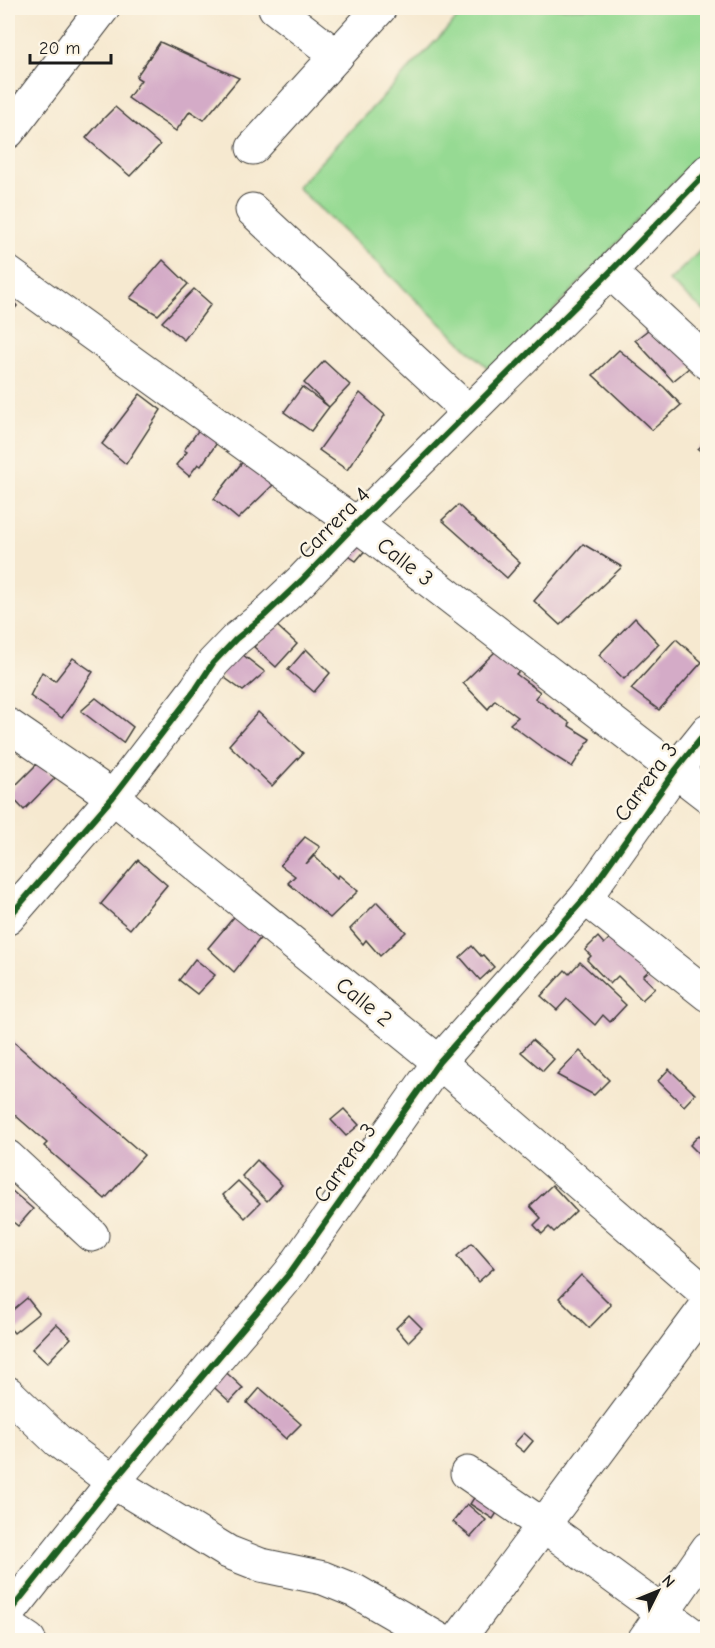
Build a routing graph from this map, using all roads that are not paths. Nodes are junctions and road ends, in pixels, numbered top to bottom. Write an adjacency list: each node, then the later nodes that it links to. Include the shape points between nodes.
1 (103, 8): 5 (street)
2 (275, 8): 4 (street)
3 (381, 8): 4 (street)
4 (337, 56): 6 (street)
5 (8, 132)
6 (253, 148)
7 (708, 171): 9 (street, Carrera 4)
8 (252, 210): 12 (street)
9 (610, 272): 11 (street); 12 (street, Carrera 4)
10 (8, 273): 13 (street, Calle 3)
11 (708, 363)
12 (469, 412): 13 (street, Carrera 4)
13 (356, 524): 16 (street, Calle 3); 18 (street, Carrera 4, via 213,663)
14 (8, 725): 18 (street, Calle 2)
15 (708, 730): 16 (street, Carrera 3)
16 (675, 771): 17 (street, Calle 3); 19 (street, Carrera 3)
17 (708, 796)
18 (113, 797): 20 (street, Carrera 4); 22 (street, Calle 2)
19 (587, 895): 21 (street); 22 (street, Carrera 3)
20 (8, 918)
21 (708, 995)
22 (439, 1062): 25 (street, Calle 2); 29 (street, Carrera 3, via 289,1274)
23 (8, 1157): 24 (street)
24 (92, 1235)
25 (708, 1295)
26 (708, 1304): 30 (street)
27 (8, 1393): 29 (street, via 58,1441)
28 (467, 1473): 30 (street)
29 (113, 1482): 32 (street, Carrera 3); 36 (street, via 228,1552 261,1565 345,1586)
30 (543, 1525): 33 (street); 37 (street)
31 (708, 1548): 33 (street)
32 (8, 1614)
33 (662, 1614): 38 (street); 39 (street)
34 (8, 1626): 35 (street)
35 (29, 1641)
36 (440, 1641)
37 (458, 1641)
38 (644, 1641)
39 (700, 1641)

